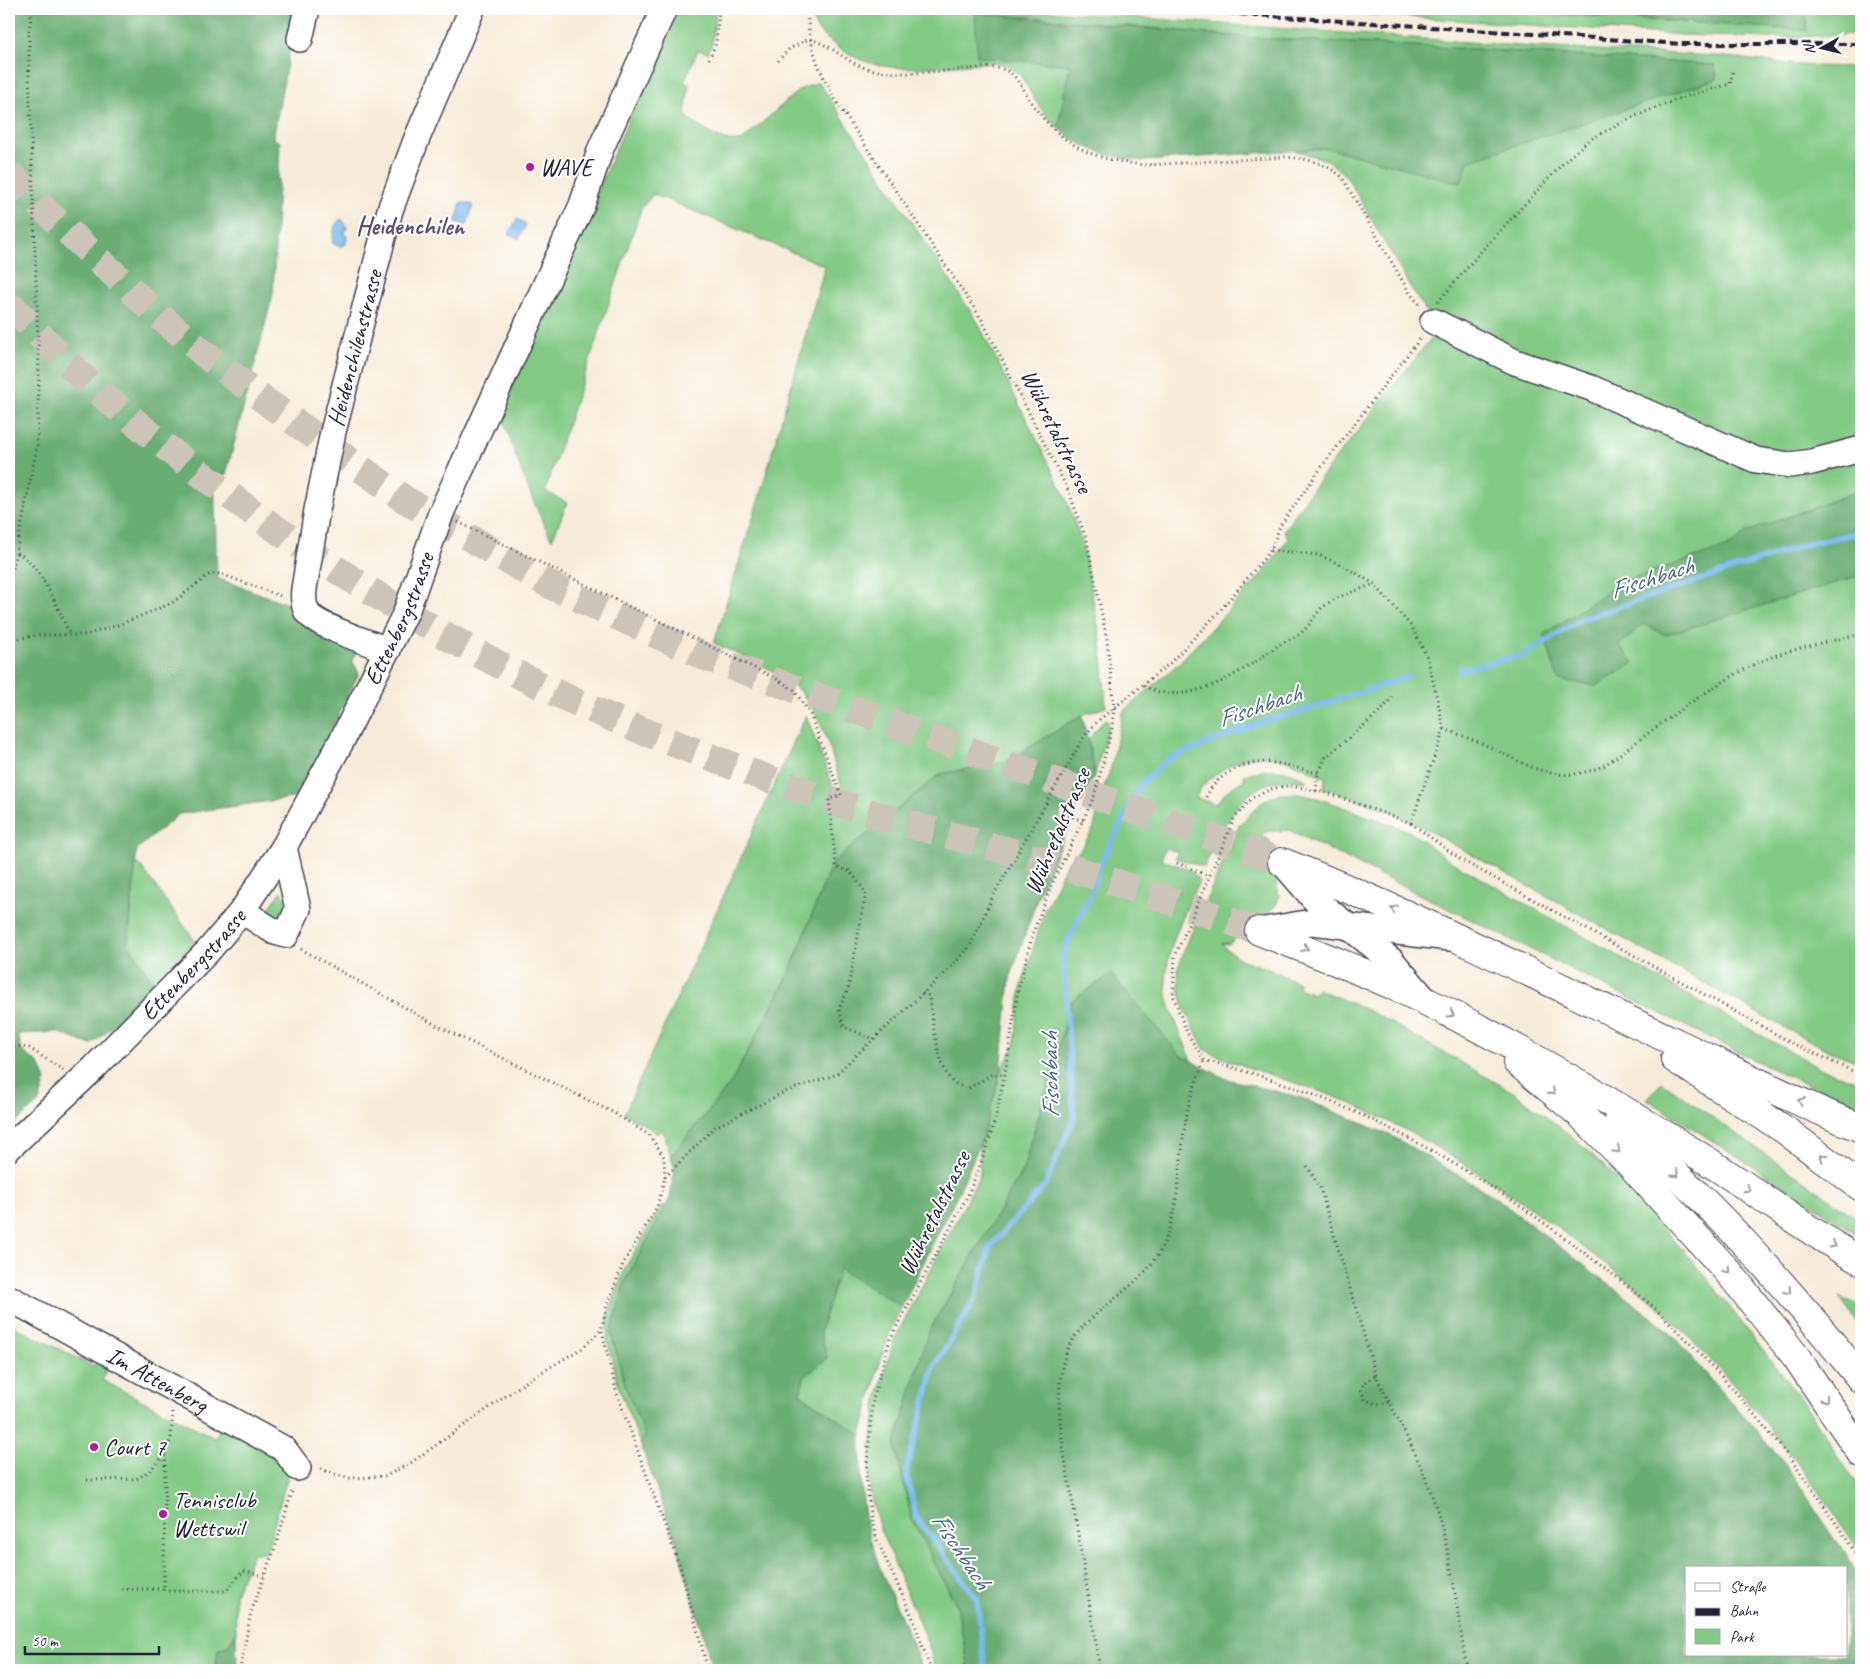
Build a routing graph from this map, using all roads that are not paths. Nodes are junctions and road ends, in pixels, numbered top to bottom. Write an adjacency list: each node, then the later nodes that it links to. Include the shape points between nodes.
1 (307, 9): 4 (street)
2 (472, 9): 7 (street, Heidenchilenstrasse, via 416,138 390,210 333,432 303,600 308,614 319,622)
3 (664, 9): 7 (street, Ettenbergstrasse, via 601,148 582,205 441,513 406,612)
4 (300, 39)
5 (1427, 330): 6 (street, via 1591,388 1756,460 1790,465)
6 (1861, 449)
7 (388, 650): 8 (street, Ettenbergstrasse)
8 (284, 847): 10 (street, Ettenbergstrasse); 10 (street, via 298,909 286,935 275,932)
9 (1282, 862): 11 (street, via 1315,900); 13 (highway, one-way to 9)
10 (242, 911): 19 (street, Ettenbergstrasse, via 209,950 77,1085)
11 (1349, 926): 12 (street, via 1312,922); 13 (street); 15 (street, via 1392,961)
12 (1259, 931): 15 (highway, one-way to 15, via 1346,964)
13 (1459, 939): 14 (highway)
14 (1517, 967): 18 (highway, one-way to 14); 20 (highway, one-way to 14, via 1740,1099)
15 (1428, 1003): 16 (highway, one-way to 16)
16 (1475, 1026): 17 (highway); 24 (highway, one-way to 24, via 1582,1116 1689,1227 1797,1358)
17 (1547, 1064): 21 (highway, one-way to 21, via 1708,1161 1805,1228); 23 (highway, one-way to 23, via 1640,1141 1699,1197 1760,1259)
18 (1861, 1128)
19 (9, 1148)
20 (1861, 1187)
21 (1861, 1261)
22 (9, 1298): 25 (street, Im Ättenberg, via 284,1449)
23 (1861, 1379)
24 (1861, 1454)
25 (298, 1468)

